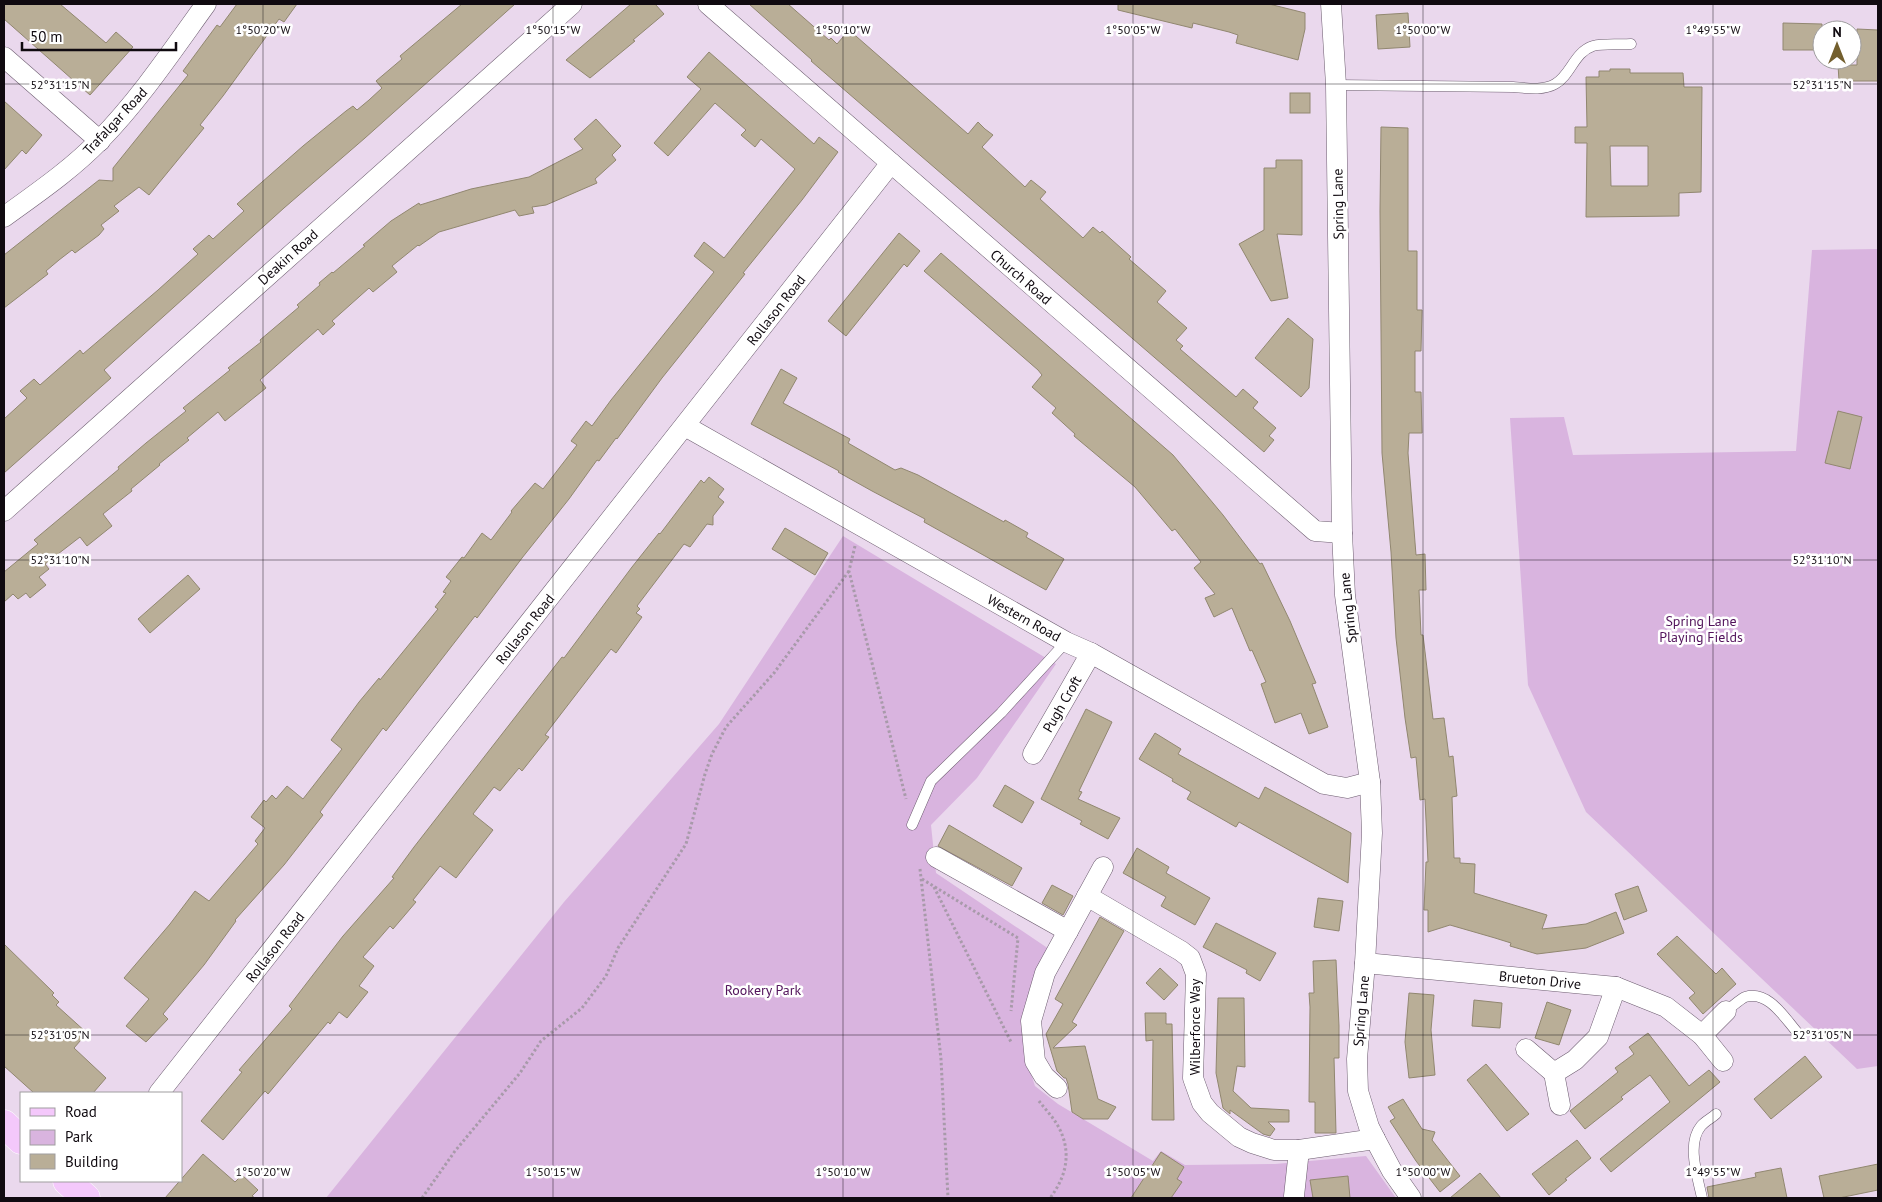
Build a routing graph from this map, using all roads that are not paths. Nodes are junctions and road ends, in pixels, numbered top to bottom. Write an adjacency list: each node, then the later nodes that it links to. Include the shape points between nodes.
1 (206, 4): 8 (street, Trafalgar Road, via 144,90)
2 (572, 4): 12 (street, Deakin Road)
3 (708, 4): 9 (street, Church Road)
4 (1331, 4): 7 (street, Spring Lane)
5 (1631, 44): 7 (lane, via 1593,46 1584,50 1555,84 1536,88)
6 (4, 57): 8 (street)
7 (1336, 85): 13 (street, Spring Lane)
8 (100, 140): 10 (street, Trafalgar Road, via 69,169)
9 (891, 163): 11 (street, Rollason Road); 13 (street, Church Road, via 1315,531)
10 (4, 217)
11 (685, 426): 14 (street, Western Road); 32 (street, Rollason Road)
12 (4, 511)
13 (1342, 533): 17 (street, Spring Lane, via 1345,595)
14 (1066, 642): 15 (street, Western Road); 18 (lane, via 932,781)
15 (1091, 653): 16 (street, Pugh Croft); 17 (street, Western Road, via 1324,784 1347,788)
16 (1033, 754)
17 (1370, 782): 23 (street, Spring Lane, via 1372,833)
18 (912, 825)
19 (927, 859): 22 (street)
20 (1103, 867): 21 (street)
21 (1087, 896): 22 (street); 38 (street, Wilberforce Way, via 1190,958 1196,974 1194,1078 1202,1102 1210,1113 1239,1137 1252,1143 1274,1150)
22 (1068, 931): 31 (street, via 1045,973 1031,1021 1035,1061)
23 (1365, 962): 24 (street, Brueton Drive); 37 (street, Spring Lane, via 1357,1059 1358,1091)
24 (1616, 987): 27 (street, Brueton Drive, via 1666,1007); 30 (street, via 1598,1037 1575,1060)
25 (1726, 1012): 26 (lane, via 1745,998 1766,998); 27 (street)
26 (1797, 1032)
27 (1702, 1035): 29 (street, Brueton Drive)
28 (1526, 1049): 30 (street)
29 (1723, 1061)
30 (1554, 1073): 33 (street)
31 (1057, 1088)
32 (160, 1092)
33 (1560, 1105)
34 (1716, 1114): 41 (lane, via 1700,1127 1694,1144)
35 (4, 1124): 36 (main road)
36 (20, 1139)
37 (1375, 1140): 38 (street, Wilberforce Way); 40 (street, Spring Lane)
38 (1299, 1150): 39 (street)
39 (1294, 1196)
40 (1410, 1198)
41 (1702, 1198)

